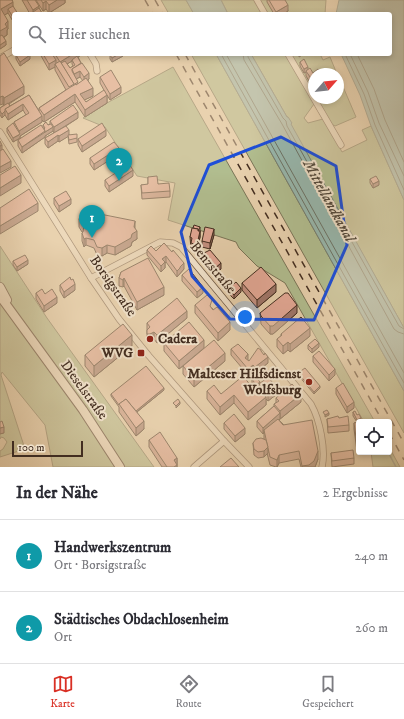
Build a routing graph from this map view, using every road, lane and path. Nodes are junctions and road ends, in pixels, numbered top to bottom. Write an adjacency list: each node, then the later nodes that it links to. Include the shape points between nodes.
1 (257, 0): 2 (street)
2 (264, 12)
3 (12, 51): 6 (street)
4 (91, 56): 7 (street)
5 (289, 56): 9 (street)
6 (0, 58)
7 (98, 71)
8 (0, 132): 10 (street, Borsigstraße)
9 (340, 145)
10 (91, 278): 14 (street, Borsigstraße, via 127,328); 18 (street, Benzstraße, via 160,242 173,243 181,247 311,404 320,429 324,453)
11 (0, 287): 13 (main road, Dieselstraße)
12 (0, 296): 13 (main road, Dieselstraße)
13 (24, 330): 15 (main road, Dieselstraße)
14 (224, 441): 16 (street); 17 (street)
15 (120, 467)
16 (194, 467)
17 (249, 467)
18 (322, 467)

